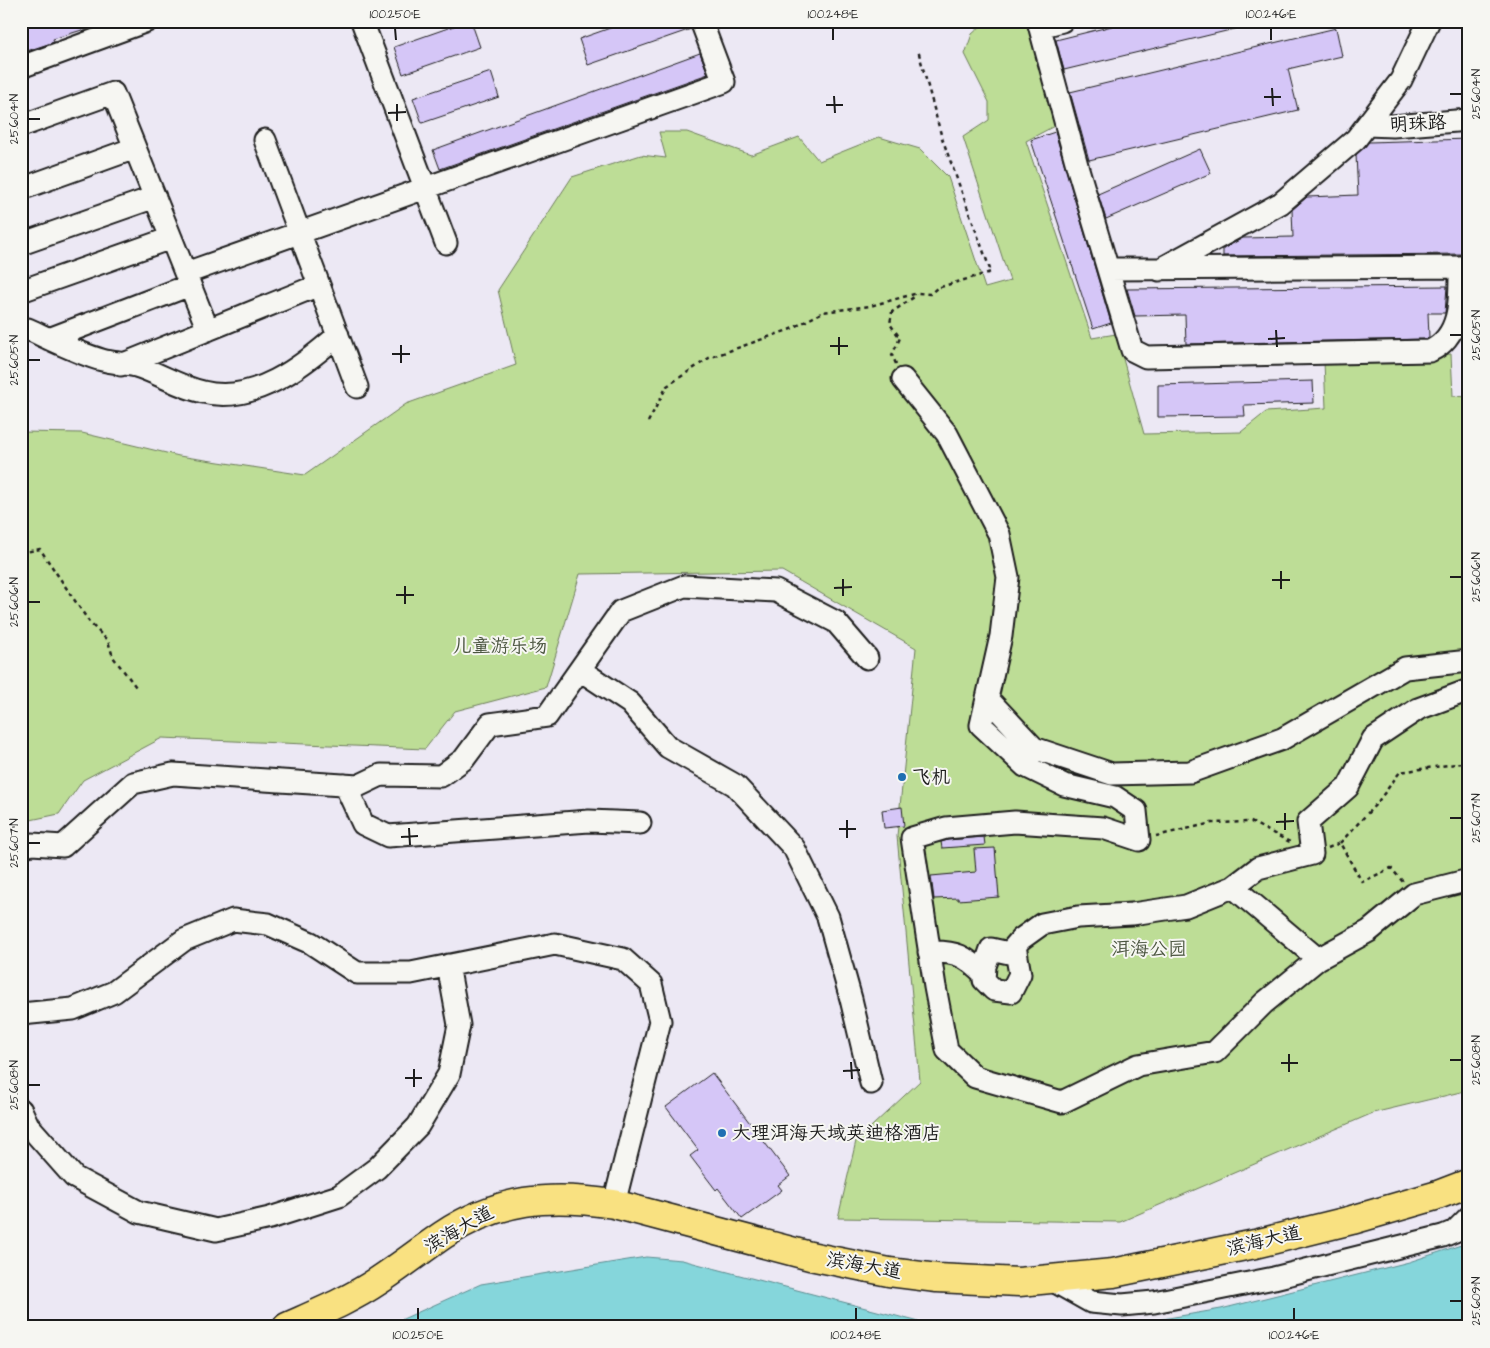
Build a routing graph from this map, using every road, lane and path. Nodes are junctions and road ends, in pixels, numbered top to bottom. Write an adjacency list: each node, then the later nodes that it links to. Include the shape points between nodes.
1 (147, 21): 8 (street)
2 (362, 21): 14 (street)
3 (701, 21): 14 (street, via 724,82)
4 (1062, 21): 6 (street)
5 (1429, 21): 10 (street, via 1401,80)
6 (1039, 24): 22 (street)
7 (918, 50): 27 (path, via 942,138 991,272 937,288 930,294)
8 (21, 67)
9 (1469, 120): 10 (street, 明珠路, via 1402,126)
10 (1367, 125): 23 (street, via 1356,139 1282,203)
11 (21, 126): 13 (street, via 113,93)
12 (265, 140): 17 (street)
13 (135, 148): 15 (street); 16 (street)
14 (425, 188): 17 (street); 19 (street)
15 (21, 189)
16 (155, 197): 18 (street); 20 (street)
17 (300, 233): 24 (street); 25 (street)
18 (172, 238): 24 (street); 26 (street)
19 (446, 243)
20 (21, 244)
21 (1464, 267): 22 (street, via 1451,333 1430,351 1146,357 1132,350); 23 (street)
22 (1108, 269): 23 (street)
23 (1159, 270)
24 (188, 279): 28 (street); 31 (street)
25 (320, 286): 28 (street); 30 (street)
26 (21, 291)
27 (918, 293): 33 (path, via 892,312 890,324 900,338 892,355); 35 (path, via 870,306 823,312 791,329 709,358 667,386)
28 (208, 330): 32 (street)
29 (21, 332): 31 (street, via 28,329)
30 (338, 335): 32 (street, via 282,377 256,388 227,394 201,392 135,366); 34 (street)
31 (49, 339): 32 (street)
32 (120, 365)
33 (903, 379): 42 (street, via 947,434 999,534 1008,577 1001,636)
34 (357, 387)
35 (648, 422)
36 (21, 553): 40 (path, via 40,549 90,623 108,641 113,657)
37 (867, 658): 39 (street, via 836,622 776,591 684,586 621,610)
38 (1469, 661): 42 (street, via 1406,668 1282,739 1190,772 1112,774 1034,748)
39 (580, 670): 44 (street, via 547,716 490,724 464,759 441,776 381,775 358,786); 56 (street, via 630,703 668,747 735,785 794,848 828,917)
40 (136, 687)
41 (1469, 690): 49 (street, via 1418,709 1373,739 1348,787 1308,822 1312,854 1258,868)
42 (987, 698): 51 (street, via 981,725 1025,766 1064,785 1115,797 1136,811 1139,840 1103,828 1015,822 946,828 912,838)
43 (1469, 762): 46 (path, via 1400,772)
44 (345, 785): 45 (street, via 363,824 388,836 589,821); 47 (street, via 173,774 134,783 63,846 32,844)
45 (640, 823)
46 (1340, 843)
47 (21, 847)
48 (1469, 880): 52 (street, via 1414,894 1369,931)
49 (1233, 888): 50 (street, via 1186,906 1042,924); 52 (street)
50 (1015, 946): 54 (street, via 1009,953 991,949); 54 (street, via 1020,974 1011,992 994,990 984,980)
51 (929, 952): 52 (street, via 947,1050 975,1078 1062,1102 1138,1065 1215,1052 1264,1003); 54 (street, via 949,951 967,958)
52 (1318, 959)
53 (448, 965): 55 (street, via 411,973 357,972 311,943 268,924 233,920 184,940 114,992 73,1009); 57 (street, via 459,1025 449,1074 418,1126 377,1168 339,1196 270,1218 216,1230 139,1212 74,1177 28,1125); 59 (street, via 555,944 623,960 651,984 660,1021)
54 (984, 974)
55 (21, 1014)
56 (870, 1083)
57 (21, 1110)
58 (1469, 1183): 61 (main road, 滨海大道, via 1436,1196 1256,1244 1113,1273)
59 (614, 1204): 61 (main road, 滨海大道, via 810,1256 889,1272 985,1281); 62 (main road, 滨海大道, via 561,1198 499,1207 444,1234 355,1295)
60 (1469, 1217): 61 (street, via 1455,1231 1443,1236 1274,1278 1154,1302 1122,1305 1091,1302)
61 (1052, 1280)
62 (287, 1327)

